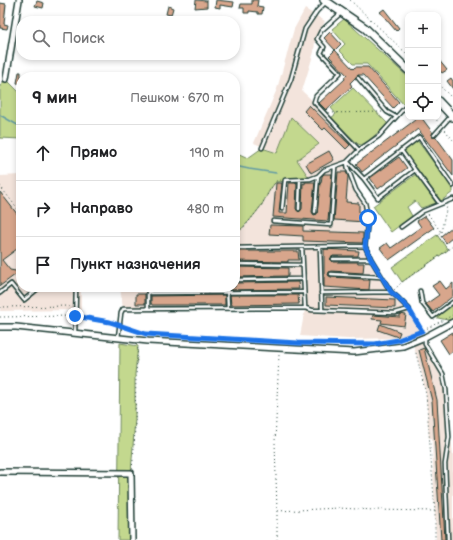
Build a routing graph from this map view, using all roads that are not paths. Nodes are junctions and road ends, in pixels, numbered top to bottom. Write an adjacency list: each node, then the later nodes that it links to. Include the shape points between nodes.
1 (19, 0): 4 (street)
2 (326, 1): 3 (main road); 16 (lane, via 305,29 291,79)
3 (342, 12): 6 (main road, via 365,28); 17 (lane, via 320,31 317,39 324,47 321,53 340,73 316,96 314,102)
4 (16, 16)
5 (16, 18): 8 (street)
6 (405, 67)
7 (358, 78): 12 (lane, via 387,112)
8 (6, 79)
9 (441, 104): 11 (main road)
10 (405, 107): 12 (lane)
11 (452, 116): 13 (lane)
12 (396, 117): 17 (lane, via 379,136)
13 (434, 135)
14 (421, 141): 15 (lane); 18 (lane, via 419,137); 25 (lane)
15 (427, 141)
16 (262, 148)
17 (359, 150): 19 (lane)
18 (401, 150): 21 (lane); 23 (lane)
19 (347, 162): 20 (lane); 23 (lane); 34 (lane, via 368,218)
20 (335, 167): 22 (lane, via 324,170); 31 (lane, via 331,225)
21 (415, 170): 23 (lane, via 378,198); 27 (lane)
22 (318, 176): 24 (lane); 30 (lane)
23 (364, 179)
24 (300, 180): 28 (lane, via 285,180); 29 (lane)
25 (453, 186)
26 (453, 199): 27 (lane)
27 (440, 204): 32 (lane, via 425,210)
28 (282, 209)
29 (299, 209)
30 (315, 212)
31 (273, 220)
32 (401, 227)
33 (320, 246): 34 (lane); 35 (lane); 56 (lane)
34 (365, 246): 38 (lane)
35 (302, 247): 36 (lane); 40 (lane)
36 (240, 248)
37 (333, 259): 38 (lane)
38 (371, 259): 42 (lane)
39 (240, 264): 40 (lane)
40 (302, 265): 43 (lane)
41 (332, 274): 42 (lane)
42 (382, 277): 53 (lane)
43 (302, 279): 44 (lane); 52 (lane)
44 (240, 280)
45 (16, 289): 54 (lane, via 12,284)
46 (420, 291): 57 (lane, via 422,303 433,317)
47 (18, 292): 48 (lane, via 24,300)
48 (34, 292)
49 (76, 292): 64 (lane)
50 (148, 292): 60 (lane)
51 (150, 292): 55 (lane)
52 (304, 292): 55 (lane); 59 (lane)
53 (391, 292): 56 (lane); 61 (lane, via 409,309 395,313)
54 (0, 293)
55 (227, 293): 58 (lane)
56 (321, 293): 61 (lane)
57 (453, 302)
58 (228, 308): 59 (lane); 60 (lane)
59 (305, 308): 61 (lane)
60 (148, 309): 66 (lane, via 123,309)
61 (322, 310)
62 (453, 322): 65 (street)
63 (0, 327): 64 (street)
64 (75, 333): 66 (street)
65 (425, 337): 66 (street, via 403,346 354,352); 69 (lane, via 425,344 443,374 446,389 449,442 445,464)
66 (118, 338)
67 (0, 472): 68 (street, via 132,473)
68 (132, 540)
69 (448, 540)

